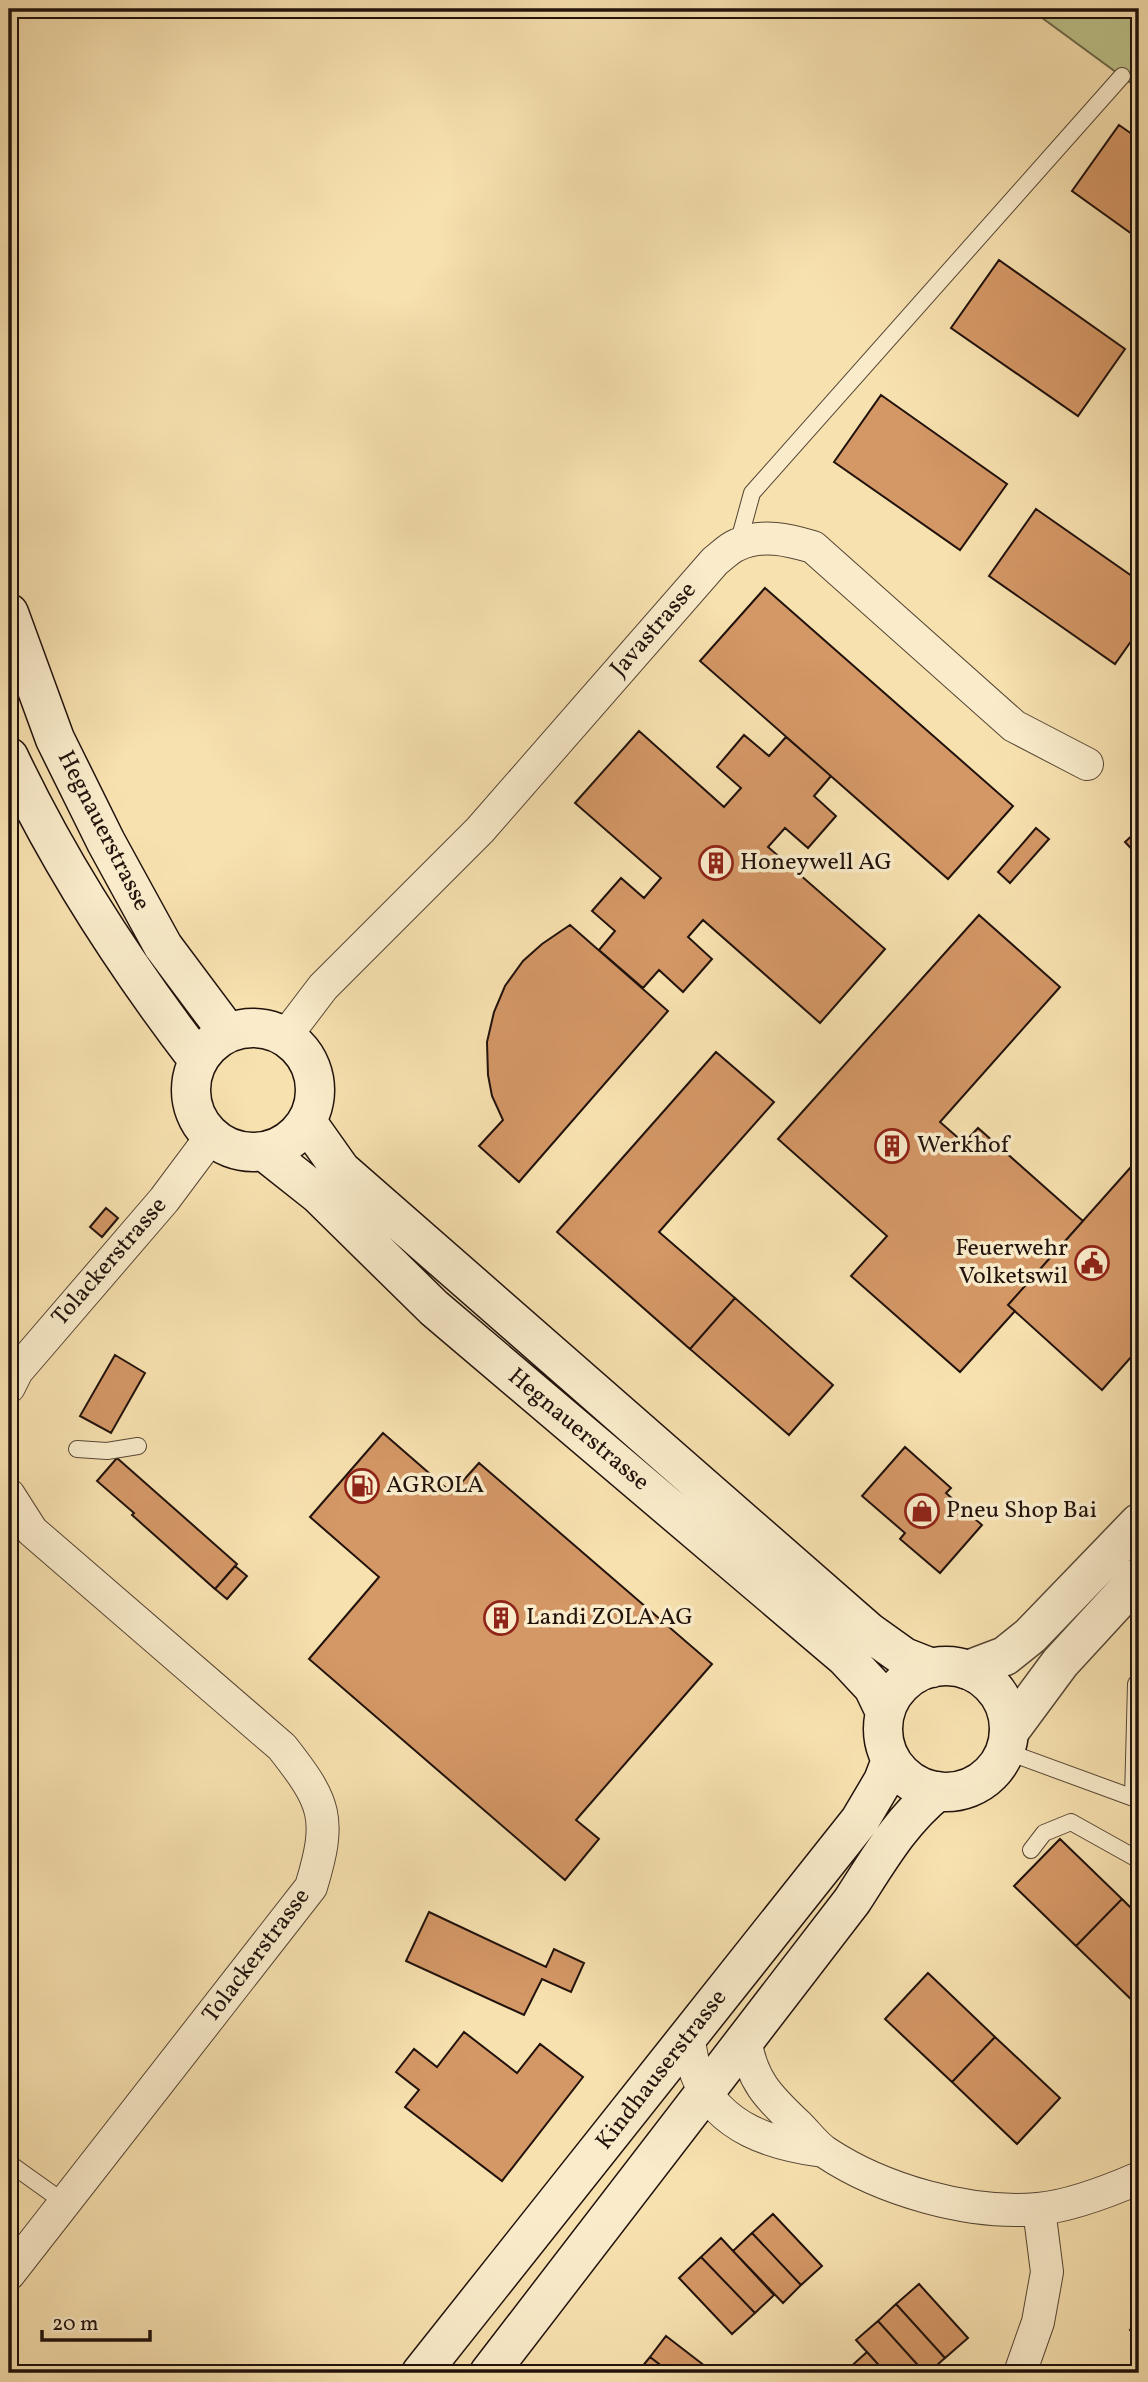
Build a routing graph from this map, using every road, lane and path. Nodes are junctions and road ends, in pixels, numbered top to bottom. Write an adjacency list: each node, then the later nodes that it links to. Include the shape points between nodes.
1 (1122, 76): 2 (lane, via 752,493)
2 (738, 544): 5 (street, Javastrasse, via 763,538 813,547 1014,726); 7 (street, Javastrasse, via 715,561 480,830 323,987)
3 (9, 613): 6 (main road, Hegnauerstrasse, via 55,739 106,842 163,946)
4 (9, 757): 8 (main road, Hegnauerstrasse, via 67,868)
5 (1087, 764)
6 (228, 1033): 7 (main road, via 247,1028); 8 (main road)
7 (285, 1037): 9 (main road, via 300,1050 315,1084)
8 (198, 1060): 10 (main road, via 190,1092 193,1109)
9 (307, 1122): 11 (main road, via 281,1146); 18 (main road, Hegnauerstrasse, via 341,1170 869,1632 904,1657)
10 (211, 1137): 11 (main road, via 227,1147); 12 (street, Tolackerstrasse, via 164,1200 17,1371)
11 (265, 1152): 20 (main road, Hegnauerstrasse, via 318,1194 434,1308 845,1657 873,1688)
12 (9, 1387)
13 (138, 1446): 14 (lane)
14 (77, 1449)
15 (9, 1495): 33 (street, Tolackerstrasse, via 33,1531 282,1747 309,1784 324,1821 311,1887)
16 (1139, 1523): 18 (main road, via 1030,1636 1004,1656)
17 (1139, 1577): 21 (main road, via 1060,1664)
18 (950, 1669): 20 (main road, via 916,1673 902,1683); 21 (main road, via 985,1680 998,1694 1006,1712)
19 (1139, 1681): 24 (lane)
20 (885, 1712): 22 (main road, via 885,1745)
21 (1007, 1741): 23 (main road, via 986,1778 955,1791); 24 (lane)
22 (891, 1760): 23 (main road, via 912,1782); 27 (main road, Kindhauserstrasse, via 860,1820)
23 (939, 1791): 28 (main road, Kindhauserstrasse, via 919,1806 893,1838 852,1901)
24 (1136, 1799)
25 (1031, 1850): 26 (lane, via 1045,1833 1071,1822)
26 (1139, 1860)
27 (688, 2036): 29 (street); 37 (main road, Kindhauserstrasse)
28 (745, 2038): 29 (main road, Kindhauserstrasse); 30 (street, via 757,2082)
29 (704, 2090): 30 (street, via 732,2121 757,2136); 38 (main road, Kindhauserstrasse)
30 (823, 2151): 34 (street, via 854,2169 926,2196 980,2208)
31 (9, 2163): 33 (lane)
32 (1139, 2178): 34 (street, via 1103,2193)
33 (65, 2203): 35 (street, Tolackerstrasse)
34 (1039, 2209): 36 (street, via 1046,2272 1038,2322)
35 (9, 2274)
36 (1022, 2372)
37 (421, 2373)
38 (488, 2373)

